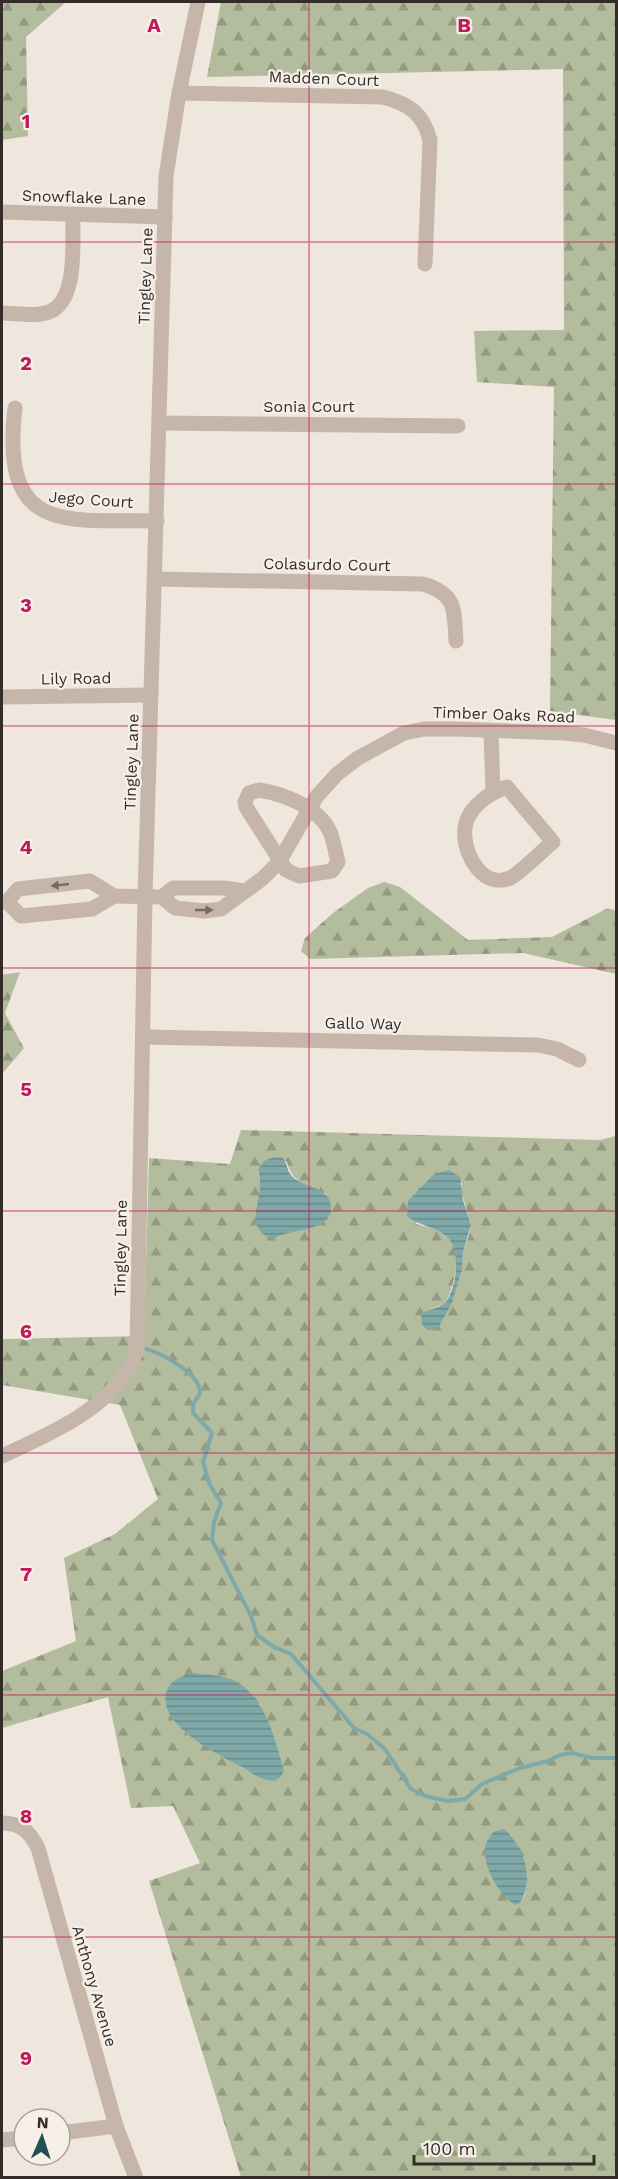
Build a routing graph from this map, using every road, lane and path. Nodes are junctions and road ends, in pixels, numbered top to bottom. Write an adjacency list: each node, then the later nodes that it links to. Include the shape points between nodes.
1 (198, 2): 2 (street, Tingley Lane)
2 (179, 93): 5 (street, Tingley Lane, via 166,176); 6 (street, Madden Court, via 382,97 402,102 426,125 430,141)
3 (2, 212): 4 (street, Snowflake Lane)
4 (73, 215): 5 (street, Snowflake Lane); 7 (street, via 70,281 62,301 53,310 42,313)
5 (165, 217): 9 (street, Tingley Lane)
6 (425, 264)
7 (2, 313)
8 (15, 408): 11 (street, Jego Court, via 5,440 3,467 13,498 24,508 67,519)
9 (159, 423): 10 (street, Sonia Court); 11 (street, Tingley Lane)
10 (458, 426)
11 (157, 521): 12 (street, Tingley Lane)
12 (155, 579): 13 (street, Colasurdo Court, via 423,584 448,597 454,609); 14 (street, Tingley Lane)
13 (456, 641)
14 (151, 695): 15 (street, Lily Road); 23 (street, Tingley Lane)
15 (2, 697)
16 (491, 731): 17 (street, Timber Oaks Road, via 584,735); 18 (street); 19 (street, Timber Oaks Road, via 424,729 382,743 344,769)
17 (616, 743)
18 (493, 792): 18 (street, via 466,822 465,840 469,857 480,872 494,879 509,879 553,842 507,787)
19 (309, 809): 20 (street, Timber Oaks Road); 20 (street, via 323,820 331,834 336,868 300,876); 20 (street, via 265,791 254,791 246,797 246,807)
20 (279, 862): 21 (street, Timber Oaks Road)
21 (245, 891): 24 (street, Timber Oaks Road, via 172,888); 24 (street, Timber Oaks Road, one-way to 21, via 175,908 204,911 221,909)
22 (114, 896): 23 (street, Timber Oaks Road); 25 (street, via 92,909 21,916); 25 (street, one-way to 25, via 90,881 18,889)
23 (144, 897): 24 (street, Timber Oaks Road); 26 (street, Tingley Lane)
24 (162, 897)
25 (4, 902)
26 (143, 1037): 27 (street, Gallo Way, via 538,1045); 28 (street, Tingley Lane, via 136,1348 129,1368 92,1409)
27 (579, 1060)
28 (2, 1456)
29 (2, 1823): 30 (street, Anthony Avenue, via 26,1830 38,1848)
30 (116, 2126): 31 (street); 32 (street, Anthony Avenue)
31 (72, 2132)
32 (136, 2178)

